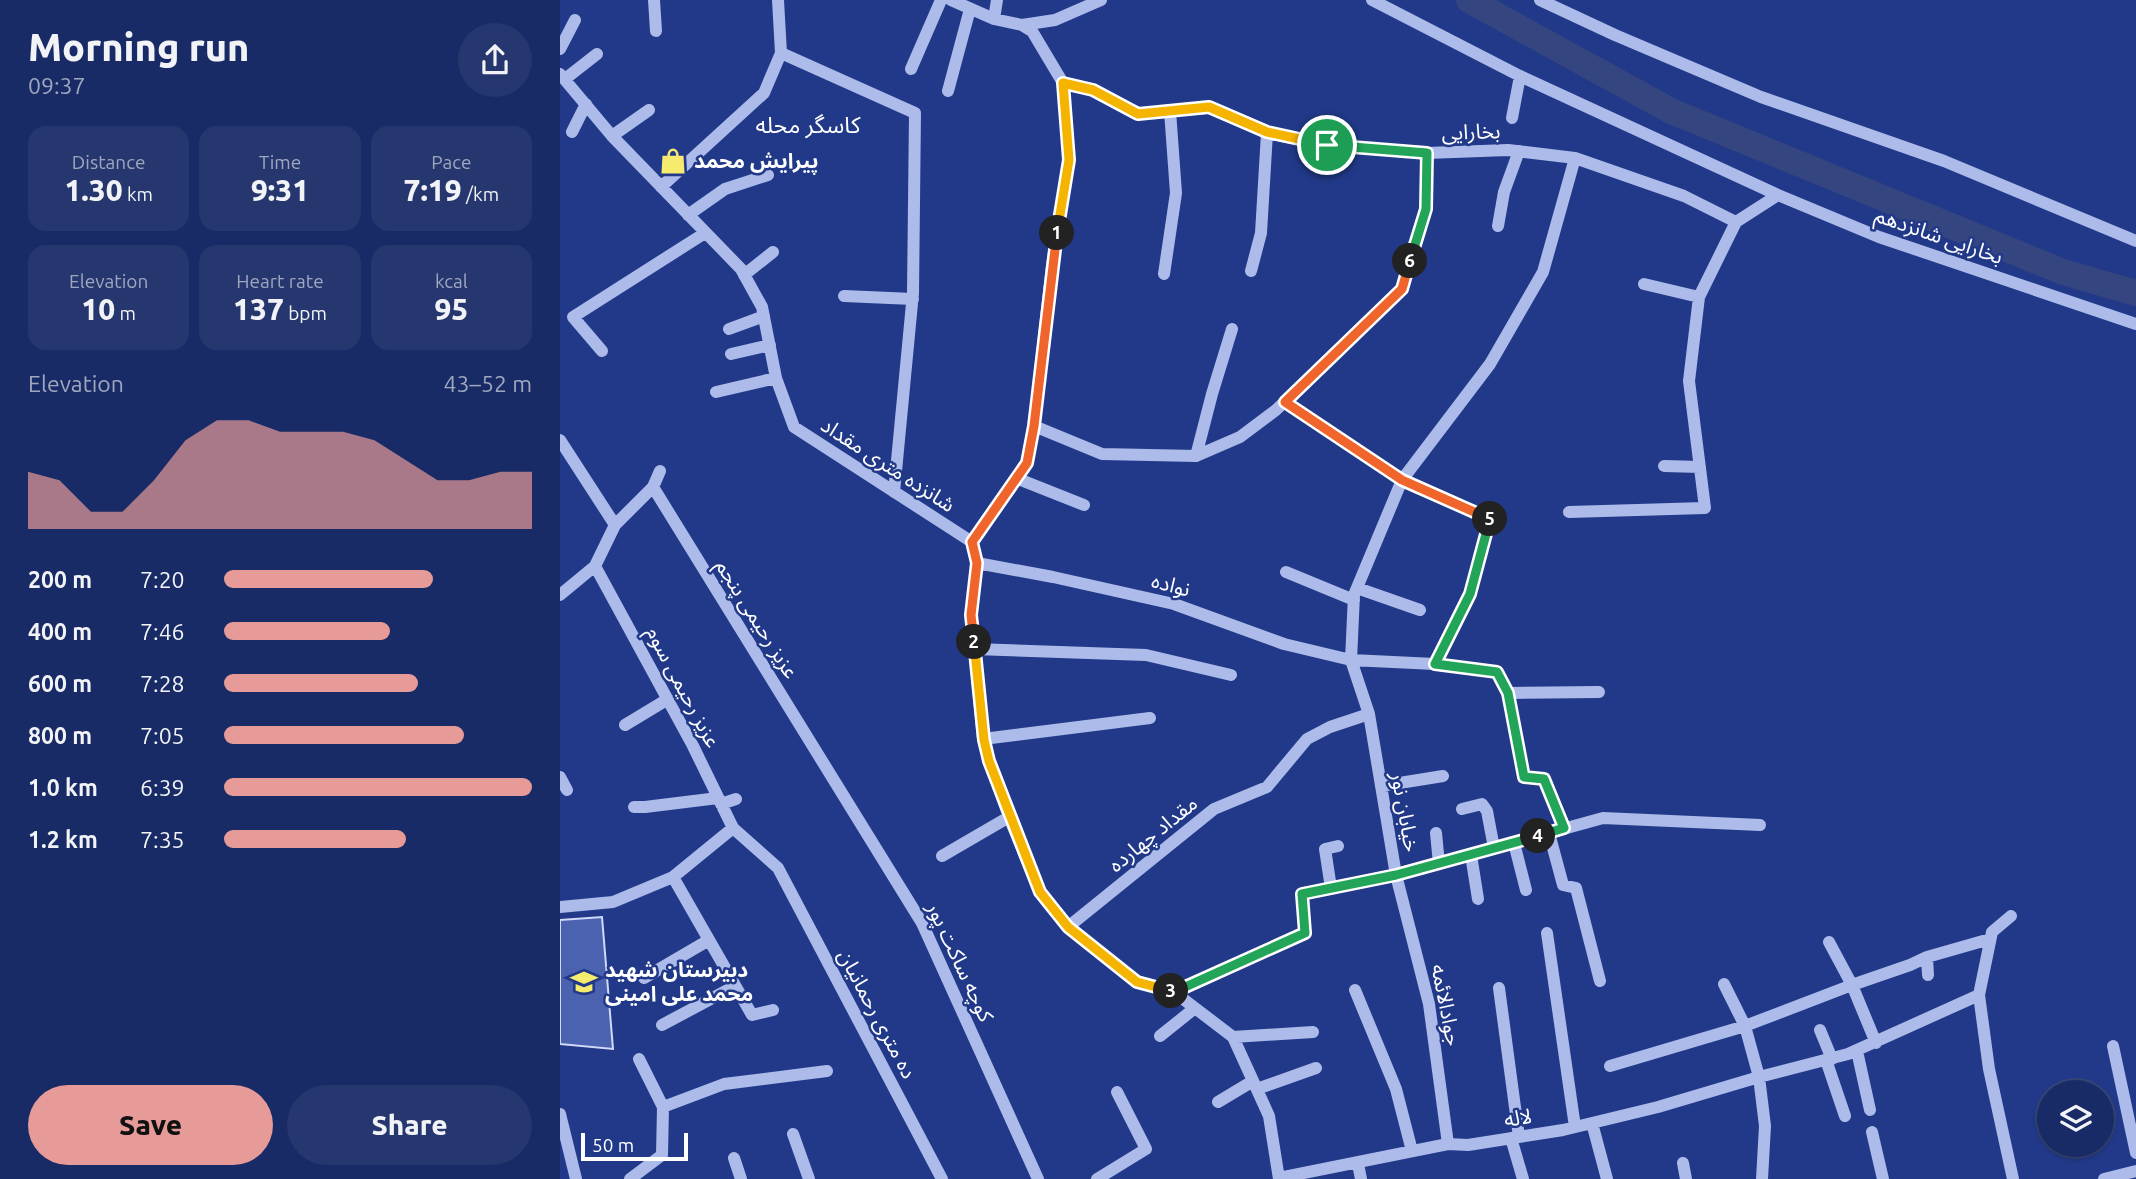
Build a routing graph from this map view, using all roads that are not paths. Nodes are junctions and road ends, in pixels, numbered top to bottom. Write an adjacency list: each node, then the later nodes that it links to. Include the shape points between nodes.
1 (654, 0): 13 (street)
2 (778, 0): 15 (street)
3 (941, 0): 17 (street)
4 (951, 0): 9 (street)
5 (997, 0): 10 (street)
6 (1101, 0): 12 (street, via 1055,20)
7 (1372, 0): 19 (street, بخارایی شانزدهم)
8 (1540, 0): 39 (street, via 1761,97 1944,161)
9 (970, 9): 10 (street); 21 (street)
10 (994, 19): 12 (street)
11 (575, 20): 14 (street)
12 (1022, 25): 20 (street, via 1038,37)
13 (656, 31)
14 (560, 49)
15 (781, 53): 33 (street, via 764,93); 46 (street, via 915,113)
16 (597, 54): 18 (street)
17 (911, 69)
18 (562, 76): 22 (street, شانزده متری مقداد)
19 (1520, 76): 25 (street); 34 (street, بخارایی شانزدهم)
20 (1063, 83): 24 (street, بخارایی, via 1093,90 1138,114); 58 (street, via 1069,160)
21 (947, 91)
22 (586, 104): 26 (street); 28 (street, شانزده متری مقداد)
23 (649, 110): 28 (street)
24 (1170, 111): 27 (street, بخارایی, via 1209,107); 42 (street, via 1176,193)
25 (1512, 118)
26 (572, 132)
27 (1267, 132): 30 (street, بخارایی, via 1327,145); 41 (street, via 1261,233)
28 (612, 136): 33 (street, شانزده متری مقداد)
29 (1519, 151): 30 (street, بخارایی); 31 (street, بخارایی); 37 (street)
30 (1427, 153): 57 (street, via 1426,209 1402,289)
31 (1575, 158): 36 (street, بخارایی, via 1684,196); 65 (street, خیابان نور, via 1543,272 1490,364)
32 (768, 175): 35 (street, via 726,189)
33 (661, 187): 35 (street, شانزده متری مقداد)
34 (1778, 194): 36 (street); 49 (street, بخارایی شانزدهم, via 1879,237)
35 (688, 215): 38 (street, شانزده متری مقداد)
36 (1736, 222): 47 (street)
37 (1498, 226)
38 (705, 233): 43 (street, شانزده متری مقداد); 53 (street, via 573,317)
39 (2136, 241)
40 (773, 252): 43 (street)
41 (1251, 271)
42 (1164, 274)
43 (744, 275): 48 (street, شانزده متری مقداد)
44 (1644, 284): 47 (street)
45 (844, 296): 46 (street)
46 (913, 296): 67 (street)
47 (1699, 297): 62 (street, via 1689,381)
48 (764, 316): 50 (street); 52 (street, شانزده متری مقداد)
49 (2136, 324)
50 (729, 329)
51 (1232, 329): 60 (street)
52 (770, 345): 54 (street); 55 (street, شانزده متری مقداد)
53 (602, 351)
54 (732, 354)
55 (776, 378): 56 (street); 67 (street, شانزده متری مقداد, via 794,427)
56 (716, 392)
57 (1285, 402): 60 (street, via 1240,437); 65 (street)
58 (1034, 426): 60 (street, via 1102,454); 64 (street, via 1027,463)
59 (560, 440): 70 (street)
60 (1196, 456)
61 (1664, 466): 62 (street)
62 (1700, 467): 69 (street, via 1705,508)
63 (660, 471): 66 (street)
64 (1016, 478): 68 (street); 71 (street)
65 (1402, 480): 75 (street, خیابان نور); 80 (street, via 1490,518 1470,594)
66 (653, 487): 70 (street); 89 (street, عزیز رحیمی پنجم)
67 (894, 492): 71 (street, شانزده متری مقداد)
68 (1084, 505)
69 (1569, 512)
70 (615, 525): 73 (street)
71 (972, 542): 72 (street)
72 (977, 563): 78 (street, via 971,615); 79 (street, نواده, via 1174,604 1284,643)
73 (595, 566): 76 (street); 84 (street, عزیز رحیمی سوم)
74 (1286, 572): 75 (street)
75 (1356, 594): 77 (street); 79 (street, خیابان نور)
76 (560, 595)
77 (1420, 610)
78 (975, 649): 81 (street, via 1146,655); 88 (street)
79 (1351, 660): 80 (street, نواده); 85 (street, خیابان نور)
80 (1435, 664): 83 (street, نواده, via 1497,672)
81 (1231, 675)
82 (1599, 692): 83 (street)
83 (1508, 693): 101 (street, via 1524,777 1544,779)
84 (668, 699): 87 (street); 95 (street, عزیز رحیمی سوم)
85 (1369, 714): 92 (street, خیابان نور); 117 (street, مقداد چهارده, via 1307,740 1267,787 1214,809)
86 (1150, 718): 88 (street)
87 (625, 725)
88 (984, 740): 98 (street)
89 (829, 771): 175 (street, کوچه ساکت پور, via 922,923)
90 (560, 776): 93 (street)
91 (1443, 776): 92 (street)
92 (1381, 786): 110 (street, خیابان نور)
93 (567, 790)
94 (736, 799): 95 (street)
95 (720, 801): 96 (street); 100 (street, عزیز رحیمی سوم)
96 (634, 807)
97 (1462, 809): 106 (street, via 1482,804)
98 (1009, 817): 108 (street); 117 (street, via 1040,892)
99 (1760, 825): 101 (street, خیابان نور, via 1603,818)
100 (733, 828): 111 (street); 174 (street, ده متری رحمانیان, via 778,867)
101 (1564, 828): 103 (street, خیابان نور)
102 (1436, 833): 109 (street)
103 (1549, 833): 104 (street, خیابان نور); 125 (street, via 1563,885 1576,888)
104 (1514, 843): 106 (street, خیابان نور); 113 (street)
105 (1338, 846): 112 (street, via 1325,849)
106 (1494, 848): 107 (street, خیابان نور)
107 (1471, 855): 109 (street, خیابان نور); 114 (street)
108 (942, 856)
109 (1438, 864): 110 (street, خیابان نور)
110 (1396, 875): 112 (street); 162 (street, جوادالائمه, via 1429,1004)
111 (673, 877): 115 (street, via 613,902); 120 (street)
112 (1331, 888): 131 (street, via 1302,894 1305,933)
113 (1526, 890)
114 (1478, 899)
115 (560, 907)
116 (2011, 916): 119 (street)
117 (1068, 927): 131 (street, via 1137,982)
118 (1547, 933): 158 (street)
119 (1990, 939): 122 (street); 132 (street)
120 (709, 940): 124 (street); 128 (street)
121 (1829, 942): 127 (street)
122 (1927, 957): 123 (street); 127 (street)
123 (1928, 975)
124 (644, 978)
125 (1600, 981)
126 (1724, 984): 136 (street)
127 (1852, 985): 136 (street); 141 (street)
128 (735, 986): 134 (street, via 752,1015); 135 (street)
129 (1499, 988): 161 (street)
130 (1355, 990): 163 (street, via 1396,1089)
131 (1174, 992): 133 (street)
132 (1979, 995): 141 (street, لاله); 183 (street, via 1989,1069)
133 (1195, 1008): 139 (street); 140 (street)
134 (773, 1010)
135 (662, 1025)
136 (1745, 1026): 146 (street); 149 (street)
137 (1820, 1030): 145 (street)
138 (1314, 1032): 140 (street)
139 (1160, 1036)
140 (1233, 1037): 150 (street)
141 (1876, 1043): 143 (street, لاله)
142 (2113, 1046): 164 (street)
143 (1857, 1051): 145 (street, لاله); 154 (street)
144 (639, 1059): 153 (street)
145 (1829, 1059): 149 (street, لاله); 156 (street)
146 (1610, 1066)
147 (1316, 1068): 150 (street)
148 (827, 1071): 153 (street, via 724,1084)
149 (1759, 1077): 157 (street, لاله); 181 (street, via 1765,1126)
150 (1255, 1085): 152 (street); 169 (street, via 1269,1116)
151 (1117, 1093): 176 (street, via 1146,1149)
152 (1218, 1102)
153 (663, 1107): 171 (street, via 662,1155)
154 (1870, 1110)
155 (560, 1114): 170 (street)
156 (1845, 1116)
157 (1592, 1123): 158 (street, لاله); 179 (street)
158 (1575, 1127): 161 (street, لاله)
159 (1872, 1132): 182 (street)
160 (793, 1134): 173 (street)
161 (1515, 1137): 162 (street, لاله); 178 (street)
162 (1448, 1144): 163 (street, لاله)
163 (1412, 1151): 167 (street, لاله)
164 (2136, 1153)
165 (734, 1158): 172 (street)
166 (1683, 1163): 180 (street)
167 (1358, 1164): 169 (street, لاله); 177 (street)
168 (2136, 1171): 184 (street)
169 (1279, 1178)
170 (576, 1179)
171 (630, 1179)
172 (741, 1179)
173 (809, 1179)
174 (942, 1179)
175 (1038, 1179)
176 (1097, 1179)
177 (1361, 1179)
178 (1522, 1179)
179 (1607, 1179)
180 (1686, 1179)
181 (1762, 1179)
182 (1883, 1179)
183 (2013, 1179)
184 (2104, 1179)

